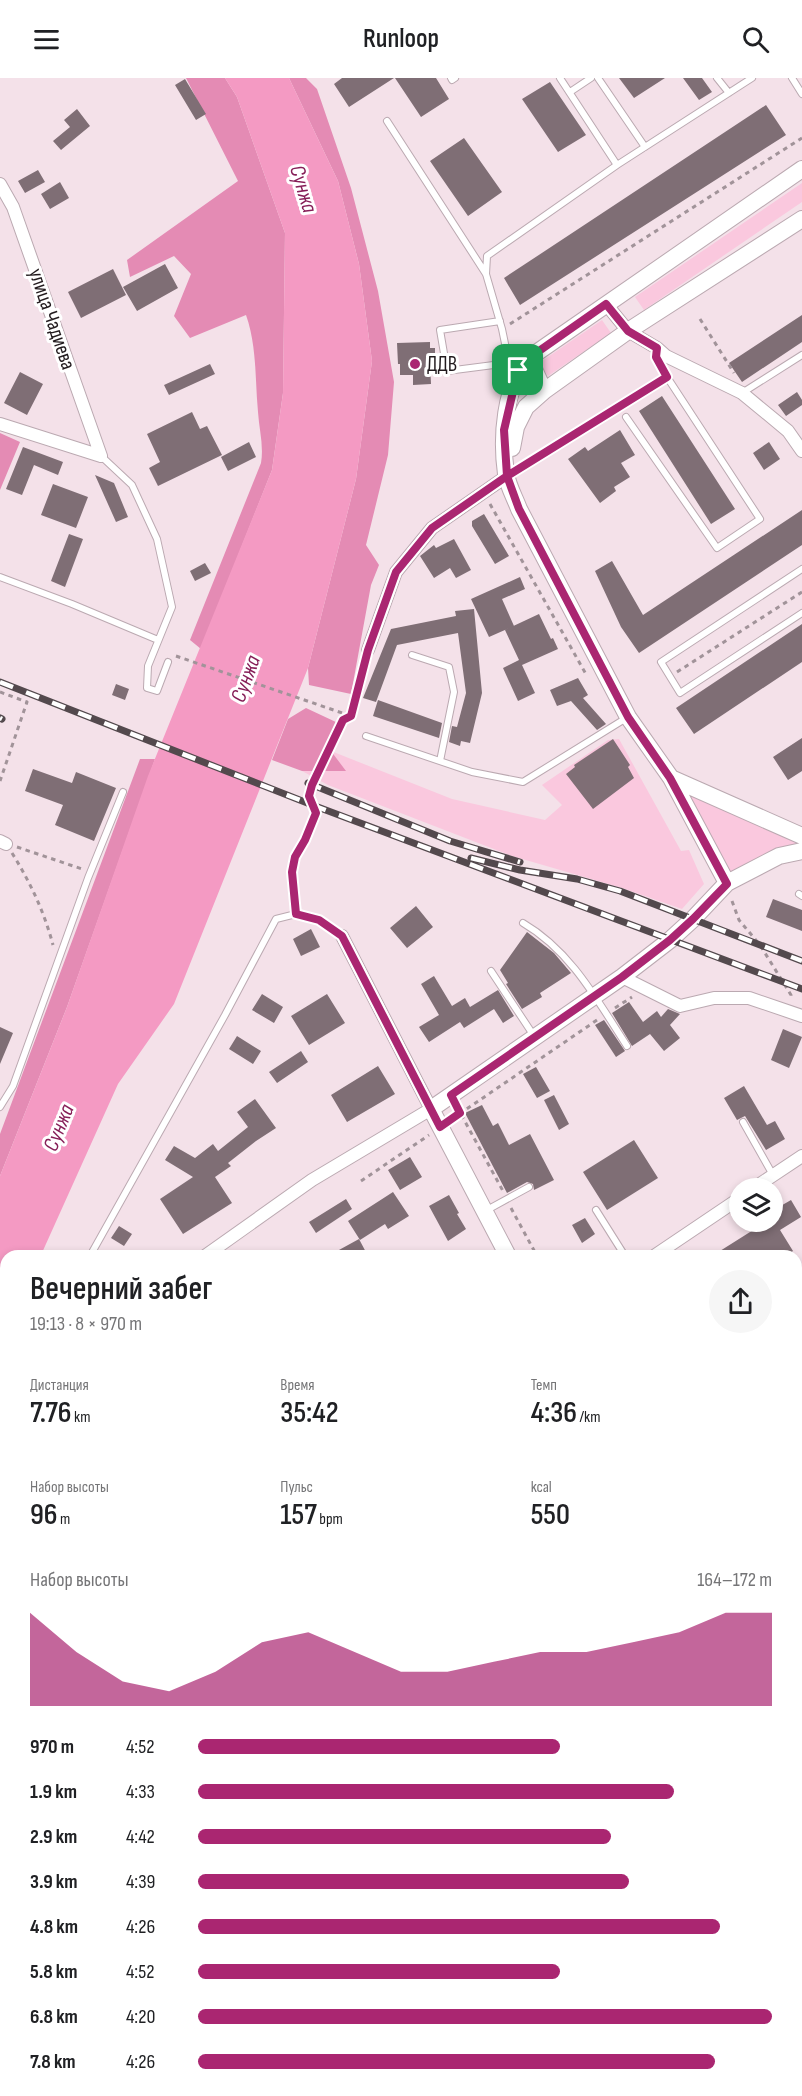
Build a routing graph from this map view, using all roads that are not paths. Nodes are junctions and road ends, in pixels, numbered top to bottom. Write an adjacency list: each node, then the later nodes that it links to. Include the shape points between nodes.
1 (560, 78): 7 (lane)
2 (591, 78): 7 (lane)
3 (598, 78): 11 (lane)
4 (717, 78): 8 (lane)
5 (752, 78): 8 (lane)
6 (792, 78): 9 (lane)
7 (570, 92): 12 (lane)
8 (729, 93): 11 (lane)
9 (802, 94)
10 (387, 121): 16 (lane)
11 (645, 147): 12 (lane)
12 (617, 165): 16 (lane, via 487,256)
13 (802, 169): 17 (street)
14 (0, 184): 28 (street, улица Чадиева, via 12,207)
15 (802, 219): 19 (street)
16 (486, 274): 18 (lane)
17 (606, 304): 19 (street); 22 (street)
18 (500, 321): 22 (lane); 22 (lane, via 440,330 447,371)
19 (628, 331): 20 (street); 23 (street)
20 (657, 348): 24 (street, via 666,356); 25 (lane, via 656,357 667,377 760,519 717,548)
21 (802, 355): 24 (lane)
22 (519, 364): 23 (street); 29 (street, via 504,430)
23 (544, 391): 29 (street, via 526,407 516,427)
24 (743, 392): 27 (street, via 788,431)
25 (626, 417)
26 (0, 424): 28 (street)
27 (802, 451)
28 (101, 456): 33 (lane, via 132,485 156,539 172,607)
29 (507, 476): 34 (street, via 432,528 396,572); 37 (street, via 519,509)
30 (802, 569): 32 (lane, via 661,662 680,693)
31 (0, 577): 33 (lane)
32 (802, 613)
33 (158, 640): 36 (lane, via 148,666 147,688 157,691)
34 (368, 650)
35 (412, 655): 39 (lane, via 449,667 454,692)
36 (168, 662)
37 (628, 717): 39 (lane, via 524,782); 40 (street)
38 (366, 735): 39 (lane)
39 (440, 761)
40 (670, 778): 42 (street); 44 (street)
41 (123, 792): 53 (lane, via 13,1086)
42 (800, 831)
43 (802, 851): 44 (street, via 779,856)
44 (727, 884): 48 (street, via 670,940)
45 (523, 923): 49 (lane, via 542,934 572,964)
46 (342, 936): 54 (street); 63 (lane, via 319,920 296,914 276,919)
47 (491, 971): 51 (lane)
48 (622, 977): 49 (street); 50 (street, via 680,1006 714,998 749,998)
49 (594, 996): 51 (street); 52 (lane)
50 (802, 1016)
51 (535, 1037): 54 (street)
52 (627, 1046)
53 (0, 1107)
54 (430, 1109): 62 (street); 64 (street, via 312,1180)
55 (743, 1122): 57 (lane)
56 (802, 1156): 57 (street)
57 (773, 1175): 58 (street)
58 (769, 1178)
59 (528, 1188): 62 (lane)
60 (729, 1205): 67 (street)
61 (596, 1210): 66 (lane)
62 (485, 1212): 65 (street)
63 (93, 1250)
64 (213, 1250)
65 (505, 1250)
66 (621, 1250)
67 (663, 1250)

